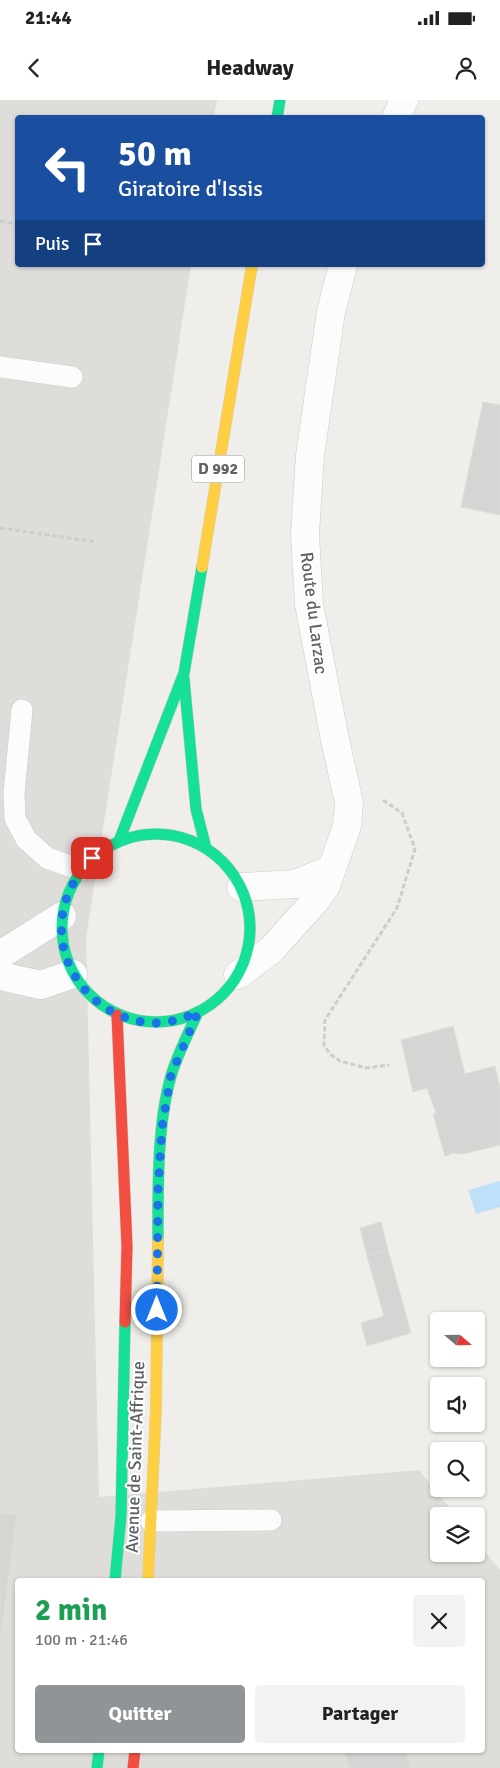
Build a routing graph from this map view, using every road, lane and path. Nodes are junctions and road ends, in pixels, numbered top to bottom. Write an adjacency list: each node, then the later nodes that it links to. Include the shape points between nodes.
1 (280, 100): 3 (main road)
2 (404, 100): 4 (street)
3 (278, 115)
4 (397, 115)
5 (0, 221): 6 (path)
6 (15, 224)
7 (252, 267): 13 (main road, D 992)
8 (342, 267): 18 (street, Route du Larzac, via 331,312 310,455 305,535 309,604 349,803 347,826)
9 (0, 367): 10 (lane)
10 (72, 377)
11 (0, 528): 12 (path)
12 (97, 542)
13 (184, 673): 16 (main road, D 992); 17 (main road, D 992, via 196,809)
14 (22, 710): 19 (lane, via 14,792 15,818 26,839 47,858)
15 (381, 798): 28 (path, via 402,813 415,849 397,908 325,1020 324,1045 340,1061 366,1068)
16 (119, 841): 17 (main road, via 141,834 163,834 186,838); 19 (main road, via 92,858)
17 (206, 848): 20 (main road, via 232,872)
18 (332, 869): 20 (street, via 295,884); 24 (street, Route du Larzac, via 326,886 293,928)
19 (81, 870): 21 (main road, via 69,892)
20 (241, 887): 24 (main road, via 250,931)
21 (62, 916): 22 (street); 23 (main road, via 65,955)
22 (0, 955)
23 (73, 974): 25 (street, via 41,985); 27 (main road, via 84,991)
24 (238, 975): 26 (main road, via 227,990)
25 (0, 976)
26 (198, 1012): 27 (main road, via 179,1020 158,1023); 30 (main road, Avenue de Saint-Affrique, via 171,1075 162,1127)
27 (117, 1015): 31 (main road, Avenue de Saint-Affrique, via 127,1246 121,1516)
28 (389, 1065)
29 (272, 1520): 30 (lane)
30 (151, 1521): 32 (main road, Avenue de Saint-Affrique)
31 (115, 1578)
32 (148, 1578)
33 (98, 1753): 35 (main road)
34 (135, 1753): 36 (main road)
35 (96, 1768)
36 (133, 1768)

